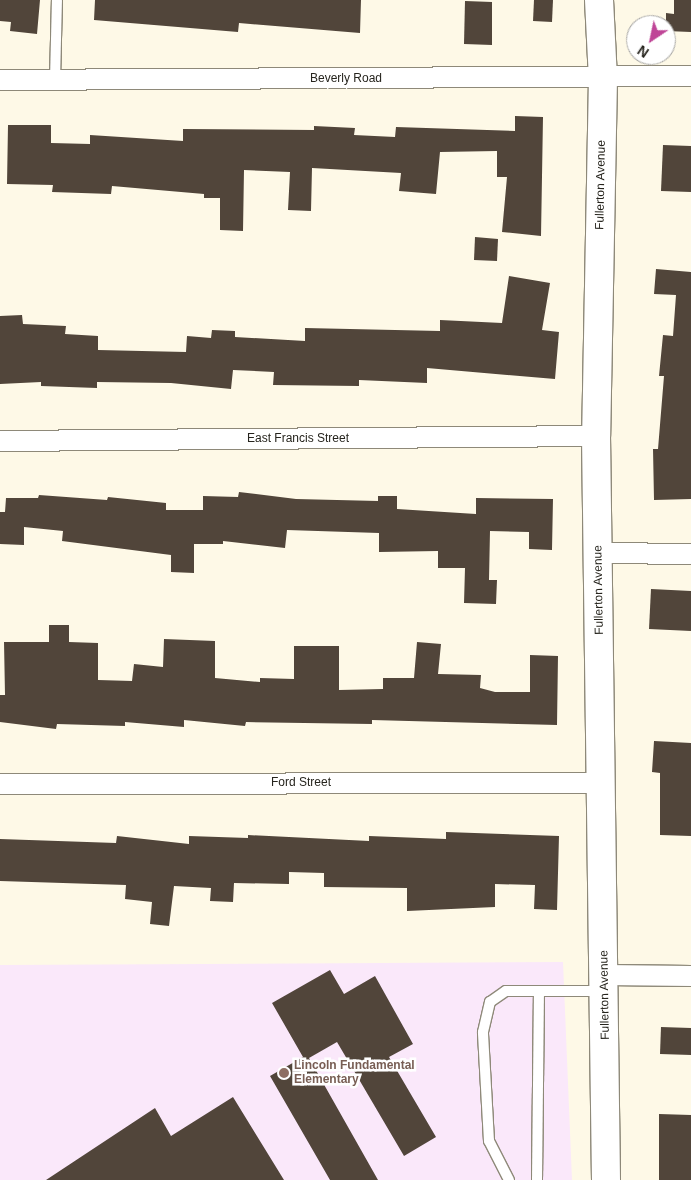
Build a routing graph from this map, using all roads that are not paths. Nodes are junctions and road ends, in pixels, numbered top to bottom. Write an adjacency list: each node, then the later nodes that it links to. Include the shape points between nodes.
1 (57, 0): 6 (lane)
2 (599, 0): 4 (main road, Fullerton Avenue)
3 (691, 76): 4 (street, Beverly Road)
4 (602, 78): 6 (street, Beverly Road); 7 (main road, Fullerton Avenue)
5 (0, 80): 6 (street, Beverly Road)
6 (55, 80)
7 (596, 436): 8 (street, East Francis Street); 9 (main road, Fullerton Avenue)
8 (0, 441)
9 (599, 553): 10 (street); 11 (main road, Fullerton Avenue)
10 (691, 554)
11 (601, 783): 12 (street, Ford Street); 14 (main road, Fullerton Avenue)
12 (0, 784)
13 (691, 976): 14 (street)
14 (606, 983): 15 (lane); 18 (main road, Fullerton Avenue)
15 (539, 991): 16 (lane, via 506,991 490,1002 483,1032 490,1142); 17 (lane)
16 (509, 1180)
17 (536, 1180)
18 (606, 1180)

